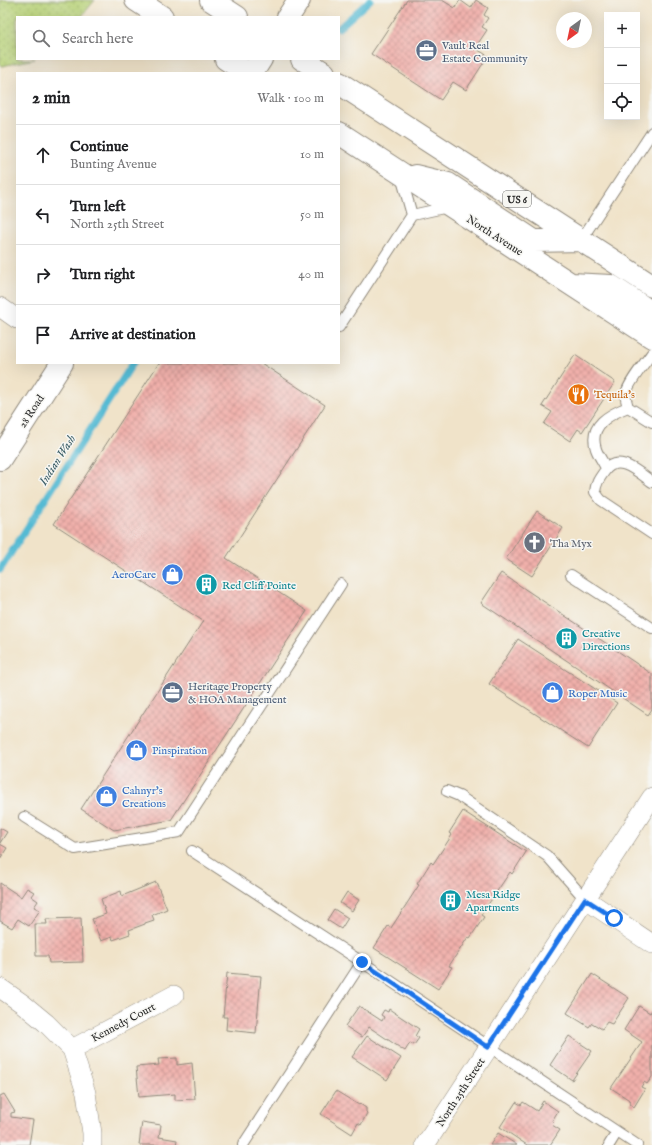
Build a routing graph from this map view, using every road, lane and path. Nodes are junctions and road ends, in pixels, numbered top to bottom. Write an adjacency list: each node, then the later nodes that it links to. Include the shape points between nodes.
1 (136, 0): 4 (main road)
2 (211, 0): 5 (main road)
3 (299, 0): 6 (main road)
4 (160, 16)
5 (235, 16)
6 (289, 16)
7 (228, 60): 10 (main road)
8 (260, 60): 11 (main road)
9 (304, 60): 12 (main road)
10 (246, 72)
11 (253, 72)
12 (322, 72)
13 (340, 84): 19 (main road, US 6)
14 (652, 132): 19 (lane)
15 (340, 134): 16 (main road, North Avenue)
16 (400, 172): 17 (main road, North Avenue); 18 (lane); 19 (main road, via 448,184 534,241)
17 (451, 206): 18 (lane); 20 (main road, North Avenue)
18 (412, 215): 25 (lane)
19 (581, 240): 21 (main road, US 6)
20 (571, 284): 23 (main road, via 612,286); 26 (main road, North Avenue)
21 (652, 286)
22 (0, 307): 24 (street)
23 (652, 313)
24 (16, 318)
25 (340, 324)
26 (652, 337)
27 (652, 353): 29 (lane, via 628,389)
28 (61, 364): 31 (main road, 28 Road)
29 (628, 407): 30 (lane); 32 (lane, via 610,414 596,429 596,449)
30 (652, 422)
31 (0, 459)
32 (606, 468): 33 (lane, via 614,463 626,464); 34 (lane, via 597,482 595,492 601,500)
33 (652, 482)
34 (652, 534)
35 (571, 575): 37 (lane)
36 (341, 584): 40 (lane, via 179,832 75,849)
37 (652, 628)
38 (447, 791): 42 (lane, via 459,796 547,856)
39 (652, 797): 42 (street, North 25th Street)
40 (24, 816)
41 (192, 851): 44 (lane)
42 (585, 899): 43 (street); 47 (street, North 25th Street)
43 (652, 944)
44 (362, 962): 47 (lane); 51 (lane)
45 (0, 988): 48 (street, via 23,1004)
46 (174, 995): 48 (street, Kennedy Court)
47 (488, 1047): 49 (lane); 52 (street, North 25th Street)
48 (72, 1049): 50 (street, via 86,1093)
49 (618, 1132): 53 (lane); 54 (lane)
50 (92, 1145)
51 (243, 1145)
52 (425, 1145)
53 (609, 1145)
54 (637, 1145)

